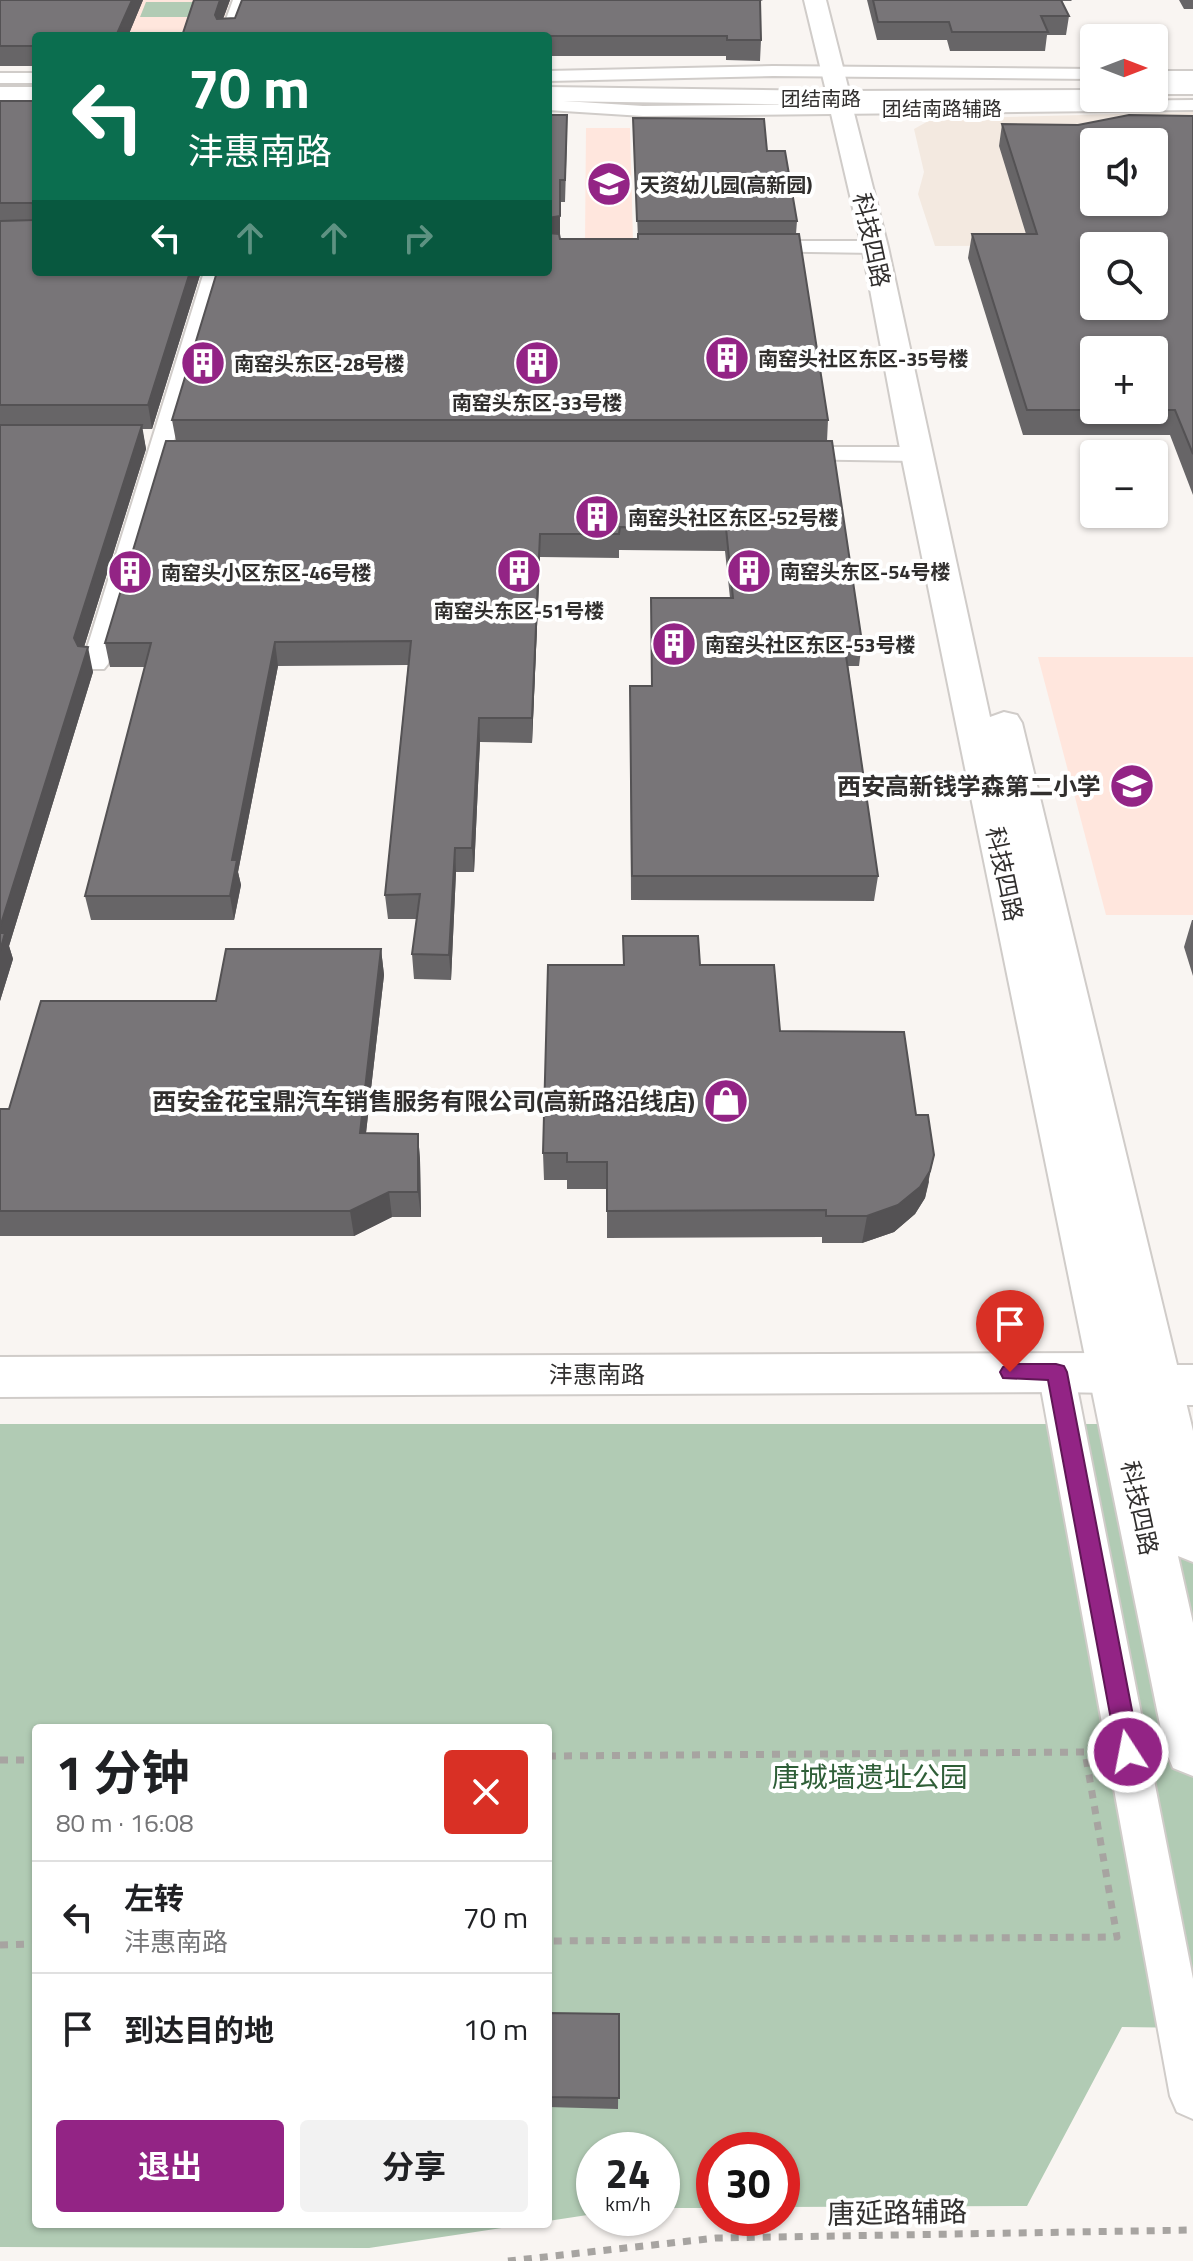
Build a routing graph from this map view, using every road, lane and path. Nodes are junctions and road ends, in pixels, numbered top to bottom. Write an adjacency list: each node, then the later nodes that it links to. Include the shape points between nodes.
1 (241, 0): 4 (street)
2 (815, 0): 17 (street, 科技四路)
3 (831, 0): 17 (street, 科技四路)
4 (229, 32)
5 (1080, 75): 17 (street, 团结南路辅路)
6 (552, 76): 17 (street, 团结南路辅路, via 655,71)
7 (1168, 76): 8 (street)
8 (1193, 76)
9 (0, 78): 10 (street)
10 (32, 78)
11 (1080, 85): 17 (street, 团结南路)
12 (0, 87): 13 (street)
13 (32, 87)
14 (552, 87): 17 (street, 团结南路)
15 (1168, 87): 16 (street)
16 (1193, 87)
17 (848, 90): 20 (street, 团结南路); 23 (street, 团结南路); 26 (street, 团结南路辅路, via 643,111); 27 (street, 团结南路辅路); 29 (street, 科技四路); 39 (street, 科技四路)
18 (0, 94): 19 (street)
19 (32, 94)
20 (552, 94)
21 (1168, 96): 22 (street)
22 (1193, 96)
23 (1080, 97)
24 (0, 102): 25 (street)
25 (32, 102)
26 (552, 105)
27 (1193, 105)
28 (735, 247): 29 (street)
29 (875, 247): 34 (street, 科技四路)
30 (213, 276): 32 (street)
31 (134, 439): 32 (street)
32 (166, 449): 35 (street)
33 (774, 454): 34 (street)
34 (916, 454): 37 (street, 科技四路)
35 (95, 664)
36 (1056, 1372): 37 (street, 沣惠南路); 38 (street, 沣惠南路); 48 (street)
37 (1112, 1373): 39 (street, 沣惠南路); 41 (street, 科技四路)
38 (0, 1377)
39 (1175, 1385): 40 (street, 科技四路)
40 (1193, 1539)
41 (1193, 1749)
42 (552, 1756): 45 (path, via 1085,1752 1117,1937)
43 (0, 1760): 44 (path)
44 (32, 1760)
45 (552, 1941)
46 (32, 1944): 47 (path)
47 (0, 1945)
48 (1193, 2096)
49 (1193, 2230): 50 (path, 唐延路辅路, via 716,2238)
50 (508, 2261)

